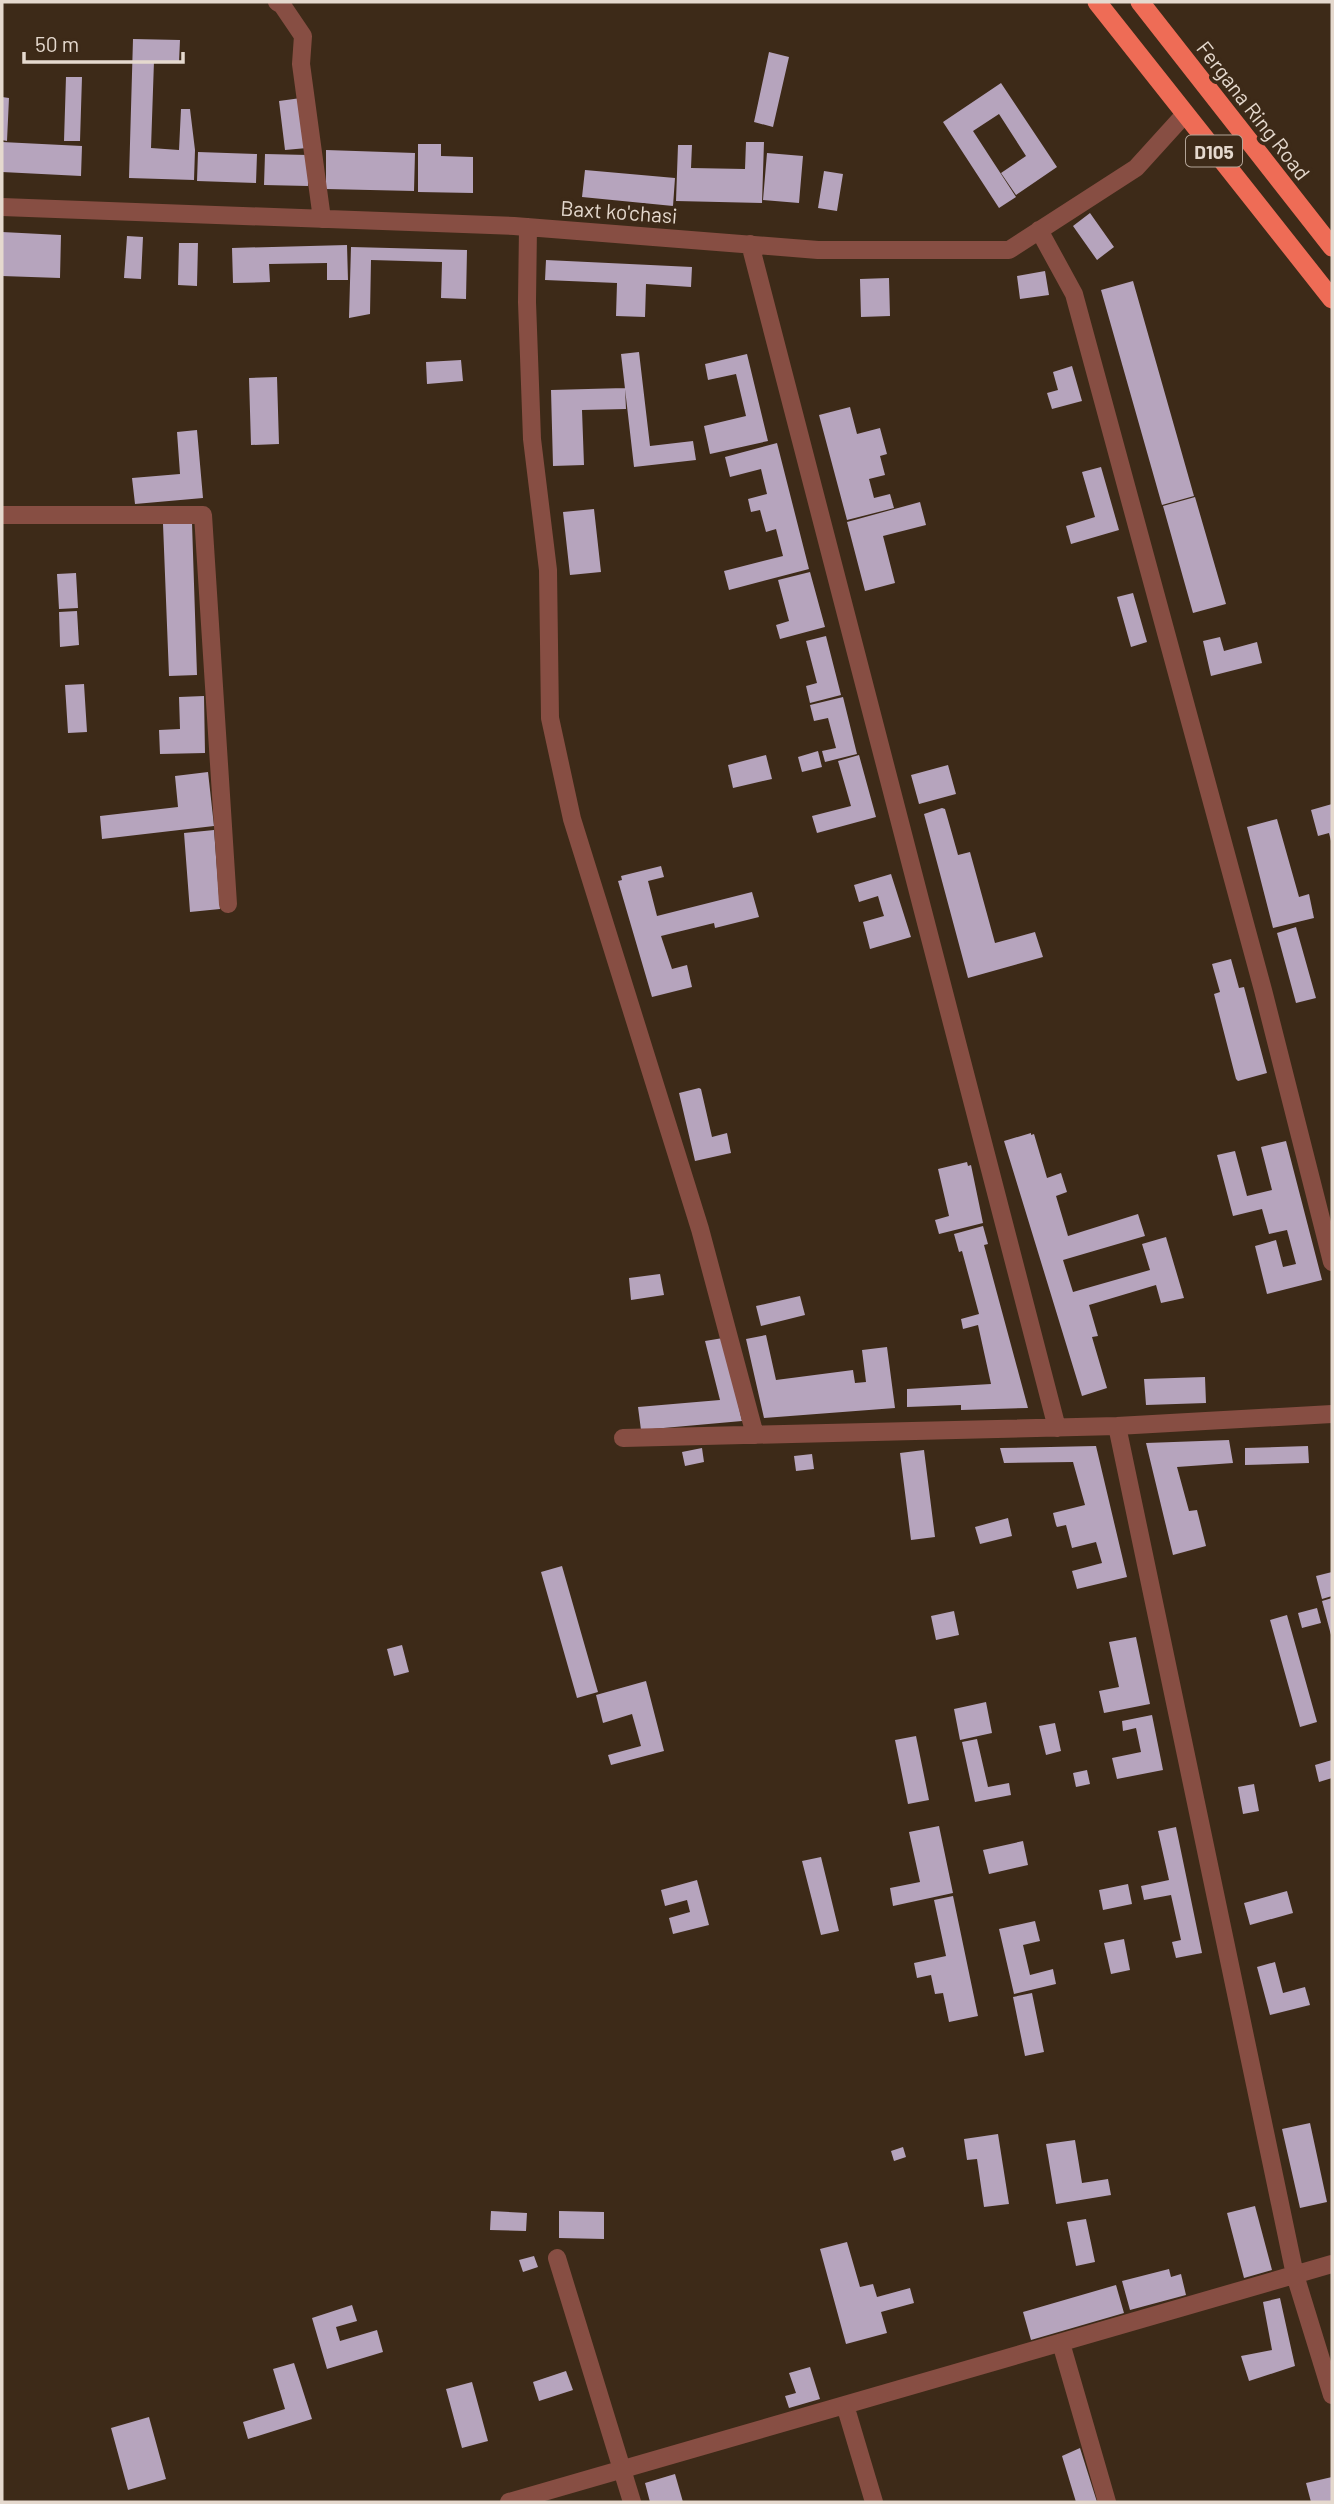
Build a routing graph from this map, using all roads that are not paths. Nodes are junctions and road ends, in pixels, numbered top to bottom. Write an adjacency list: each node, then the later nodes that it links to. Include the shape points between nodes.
1 (277, 2): 6 (street, via 303,36 301,64)
2 (1097, 2): 4 (highway, D105)
3 (1140, 2): 10 (highway, Fergana Ring Road / D105)
4 (1185, 114): 8 (street, Baxt ko'chasi, via 1136,168); 11 (highway, D105)
5 (2, 207): 6 (street, Baxt ko'chasi)
6 (322, 219): 7 (street, Baxt ko'chasi)
7 (528, 227): 9 (street, Baxt ko'chasi); 18 (street, via 532,439 548,570 550,718 572,819 700,1228)
8 (1039, 230): 9 (street, Baxt ko'chasi, via 1009,250 818,250); 14 (street, via 1074,294)
9 (750, 244): 17 (street)
10 (1332, 247)
11 (1332, 299)
12 (2, 515): 13 (street, via 203,515)
13 (228, 904)
14 (1332, 1262)
15 (1332, 1413): 16 (street)
16 (1118, 1426): 17 (street); 22 (street)
17 (1057, 1428): 18 (street)
18 (755, 1435): 19 (street)
19 (624, 1438)
20 (557, 2258): 26 (street)
21 (1332, 2264): 22 (street)
22 (1295, 2275): 23 (street); 24 (street)
23 (1060, 2343): 25 (street); 30 (street)
24 (1332, 2395)
25 (845, 2405): 26 (street); 29 (street)
26 (623, 2469): 27 (street); 28 (street)
27 (509, 2502)
28 (632, 2502)
29 (874, 2502)
30 (1107, 2502)

